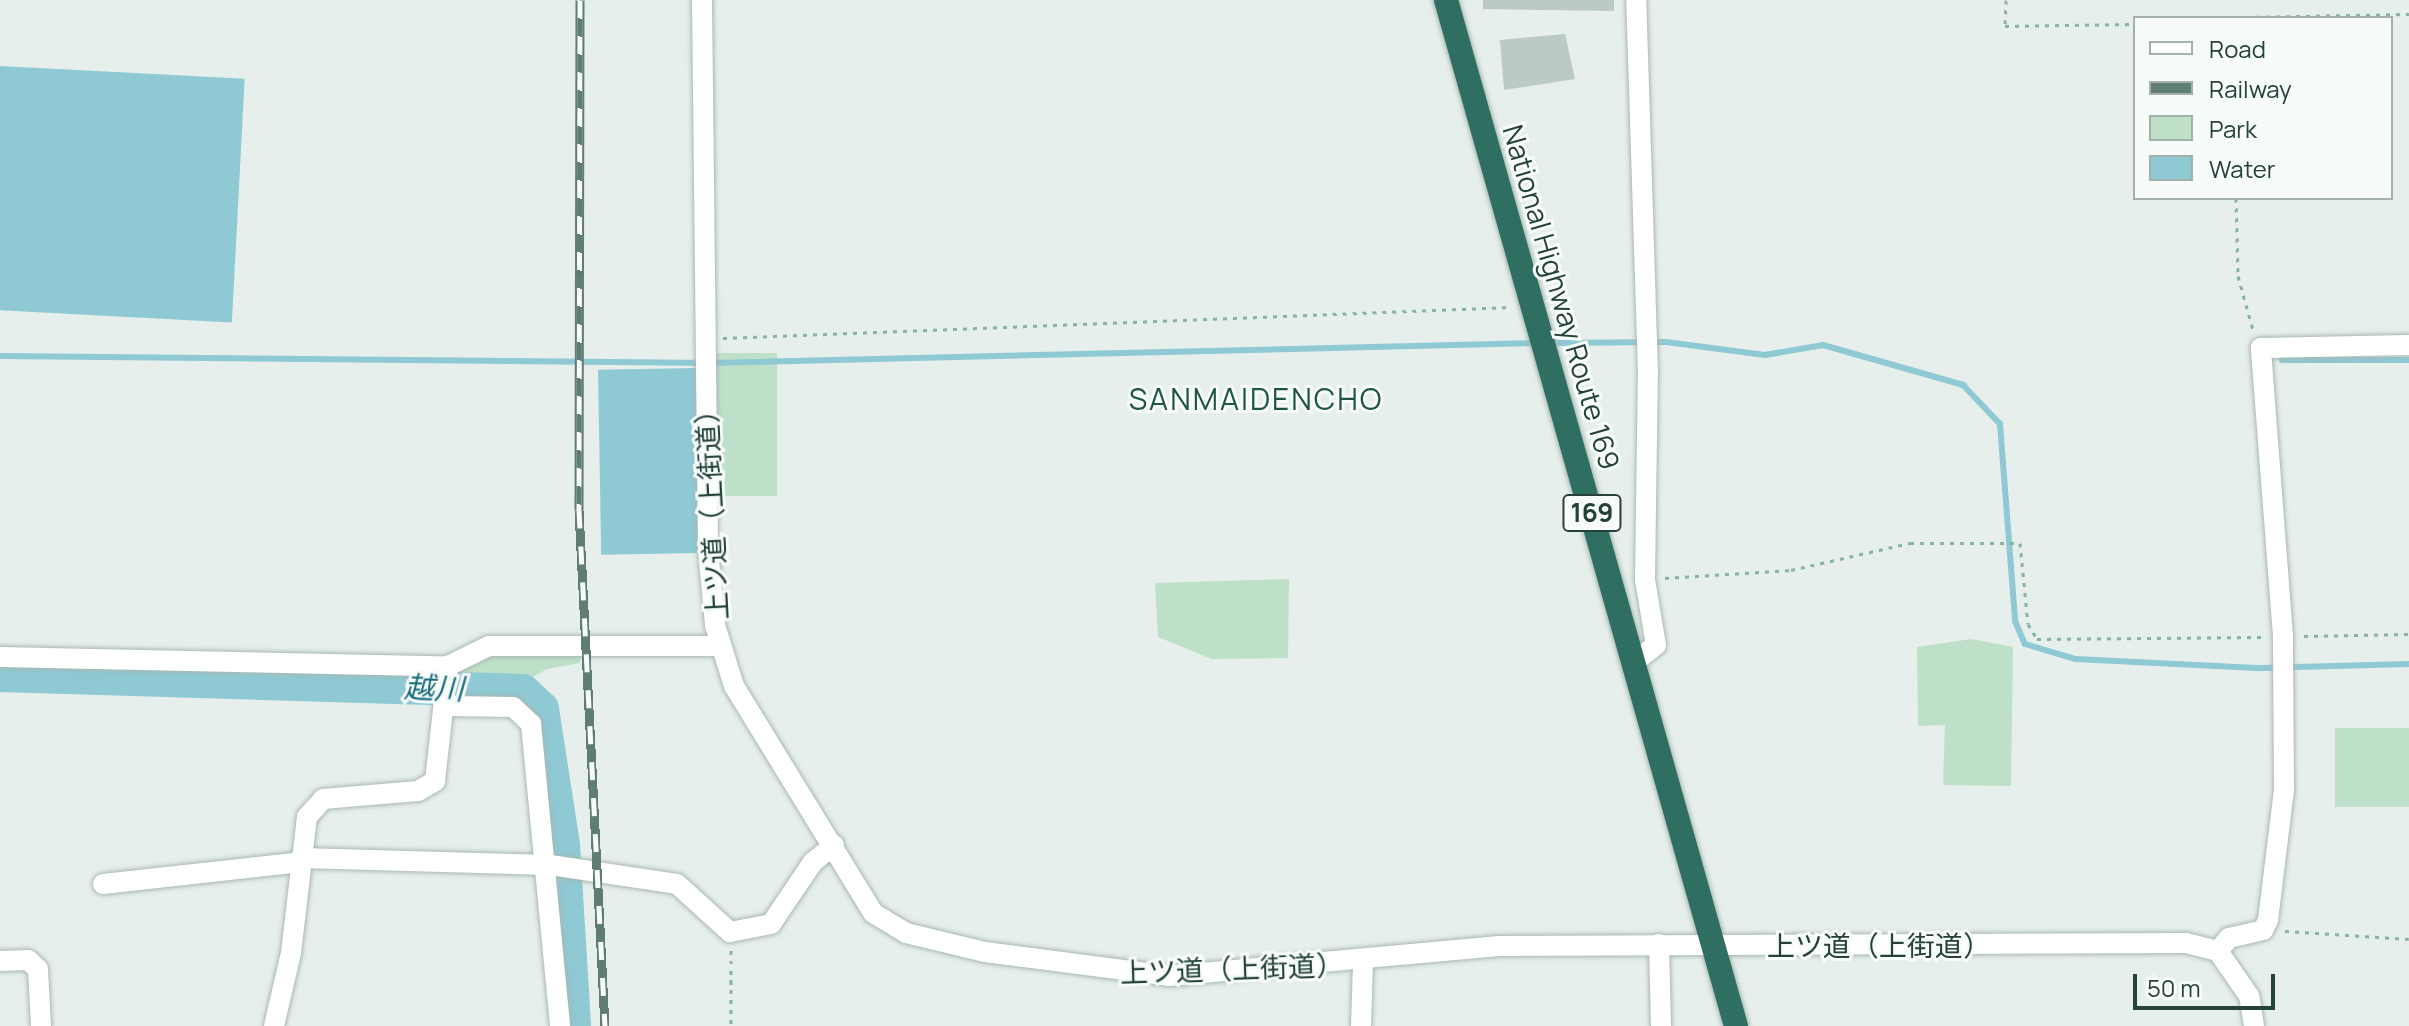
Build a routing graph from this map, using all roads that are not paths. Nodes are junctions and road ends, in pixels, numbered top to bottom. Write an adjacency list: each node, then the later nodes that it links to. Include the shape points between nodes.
1 (702, 0): 5 (street, 上ツ道（上街道）, via 708,549)
2 (1446, 0): 7 (highway, National Highway Route 169 / 169)
3 (1636, 0): 7 (street, via 1648,374 1645,580 1656,645)
4 (2409, 345): 16 (street, via 2261,348 2283,636 2284,789 2263,930 2229,938)
5 (719, 646): 8 (street, via 489,646); 10 (street, 上ツ道（上街道）, via 734,686)
6 (0, 657): 8 (street)
7 (1633, 663): 15 (highway, National Highway Route 169 / 169)
8 (448, 666): 9 (street)
9 (447, 706): 11 (street, via 435,781 418,791 323,799 307,817); 12 (street, via 513,707 531,724)
10 (834, 845): 12 (street, via 813,862 771,924 730,932 677,884); 18 (street, 上ツ道（上街道）, via 873,913 906,933 985,952 1169,976)
11 (301, 860): 12 (street); 13 (street); 20 (street, via 291,953)
12 (550, 865): 21 (street)
13 (103, 884)
14 (1659, 944): 15 (street, 上ツ道（上街道）); 18 (street, 上ツ道（上街道）, via 1499,946); 23 (street)
15 (1713, 944): 16 (street, 上ツ道（上街道）, via 2186,943); 24 (highway, National Highway Route 169 / 169)
16 (2218, 951): 25 (street, via 2249,996)
17 (0, 961): 19 (street, via 28,960 38,969)
18 (1363, 963): 22 (street)
19 (41, 1026)
20 (274, 1026)
21 (560, 1026)
22 (1361, 1026)
23 (1661, 1026)
24 (1736, 1026)
25 (2254, 1026)

